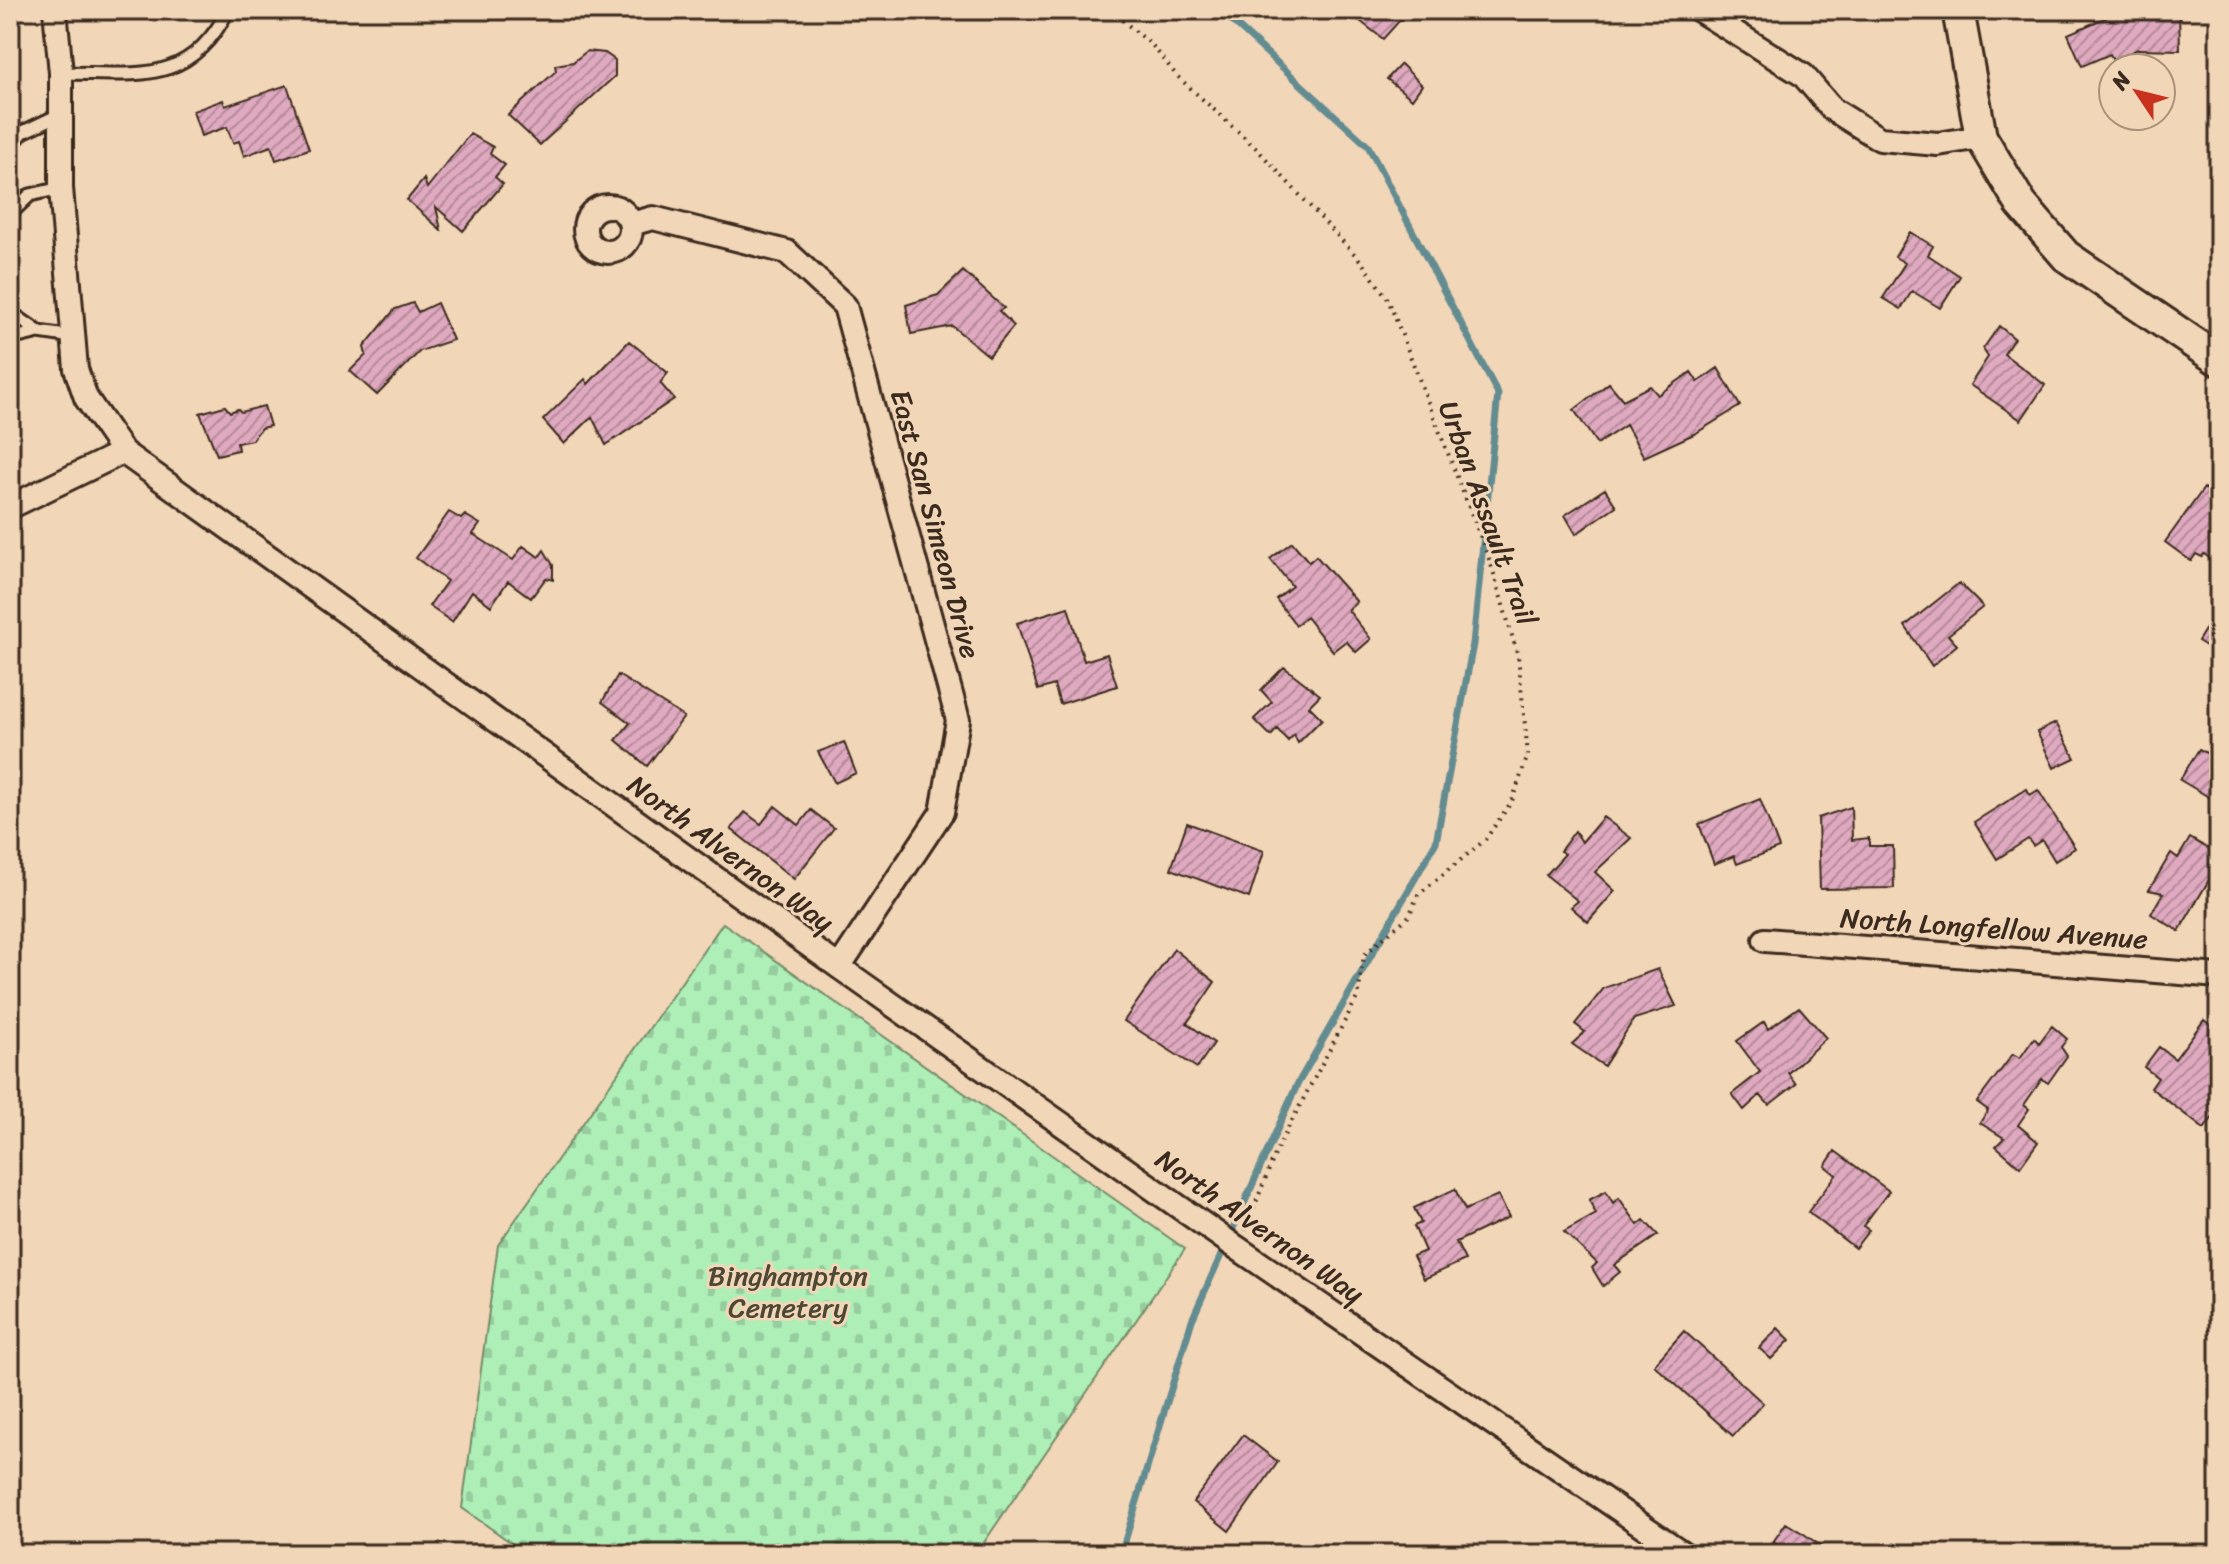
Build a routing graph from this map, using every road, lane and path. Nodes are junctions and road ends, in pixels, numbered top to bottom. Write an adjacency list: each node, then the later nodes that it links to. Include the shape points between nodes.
1 (55, 10): 6 (street, North Alvernon Way)
2 (228, 10): 6 (lane, via 205,44 168,71)
3 (1110, 10): 23 (path, Urban Assault Trail, via 1256,148 1360,260 1388,299 1491,564 1518,656 1525,703 1528,755 1512,801 1485,840 1418,895 1409,916 1364,955 1358,996 1278,1147)
4 (1699, 10): 8 (street, via 1803,75 1832,109 1880,139 1938,144)
5 (1958, 10): 8 (street)
6 (61, 73): 7 (street, North Alvernon Way)
7 (61, 114): 9 (lane, via 23,132); 10 (street, North Alvernon Way)
8 (1981, 137): 17 (street, via 2021,204 2066,256)
9 (10, 148)
10 (61, 188): 11 (lane, via 30,195); 15 (street, North Alvernon Way)
11 (11, 208)
12 (631, 224): 21 (street, East San Simeon Drive, via 653,218 787,252 845,306 958,720 942,812)
13 (10, 312): 14 (lane)
14 (39, 332): 15 (lane); 16 (lane)
15 (73, 337): 18 (street, North Alvernon Way, via 86,398)
16 (10, 339)
17 (2219, 360)
18 (123, 452): 19 (street); 21 (street, North Alvernon Way)
19 (10, 507)
20 (1765, 940): 22 (street, North Longfellow Avenue)
21 (839, 967): 23 (street, North Alvernon Way)
22 (2219, 976)
23 (1237, 1247): 24 (street, North Alvernon Way)
24 (1684, 1554)

